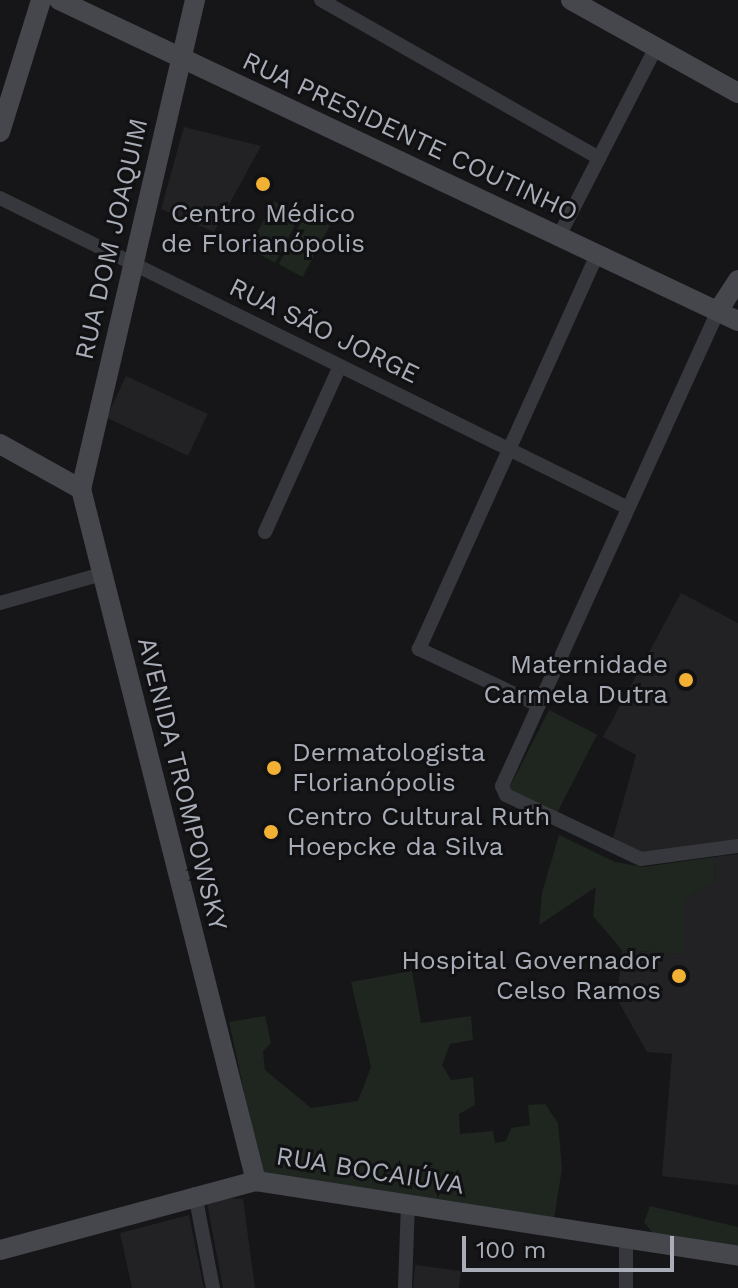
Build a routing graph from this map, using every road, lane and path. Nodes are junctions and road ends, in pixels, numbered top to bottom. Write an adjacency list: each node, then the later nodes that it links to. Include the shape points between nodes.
1 (41, 0): 9 (main road)
2 (59, 0): 7 (main road, RUA PRESIDENTE COUTINHO)
3 (195, 0): 7 (main road, RUA DOM JOAQUIM)
4 (321, 0): 10 (street)
5 (571, 0): 6 (main road)
6 (656, 47): 8 (main road); 10 (street)
7 (181, 57): 12 (main road, RUA PRESIDENTE COUTINHO); 14 (main road, RUA DOM JOAQUIM)
8 (738, 93)
9 (0, 132)
10 (599, 158): 12 (street)
11 (0, 198): 14 (street, RUA SÃO JORGE)
12 (559, 236): 13 (main road, RUA PRESIDENTE COUTINHO)
13 (597, 254): 16 (main road, RUA PRESIDENTE COUTINHO); 20 (street)
14 (132, 263): 18 (street, RUA SÃO JORGE); 21 (main road, RUA DOM JOAQUIM)
15 (738, 280): 16 (main road)
16 (718, 311): 17 (main road, RUA PRESIDENTE COUTINHO); 22 (street)
17 (738, 321)
18 (340, 366): 20 (street, RUA SÃO JORGE); 23 (street)
19 (0, 444): 21 (main road)
20 (505, 448): 22 (street, RUA SÃO JORGE); 26 (street, via 419,649)
21 (81, 489): 24 (main road, AVENIDA TROMPOWSKY)
22 (628, 508): 26 (street)
23 (265, 532)
24 (102, 574): 25 (street); 28 (main road, AVENIDA TROMPOWSKY)
25 (0, 603)
26 (538, 705): 27 (street, via 502,790 641,859)
27 (738, 846)
28 (256, 1181): 29 (main road, RUA BOCAIÚVA); 30 (main road, RUA BOCAIÚVA)
29 (195, 1194): 32 (main road, RUA BOCAIÚVA); 34 (street)
30 (408, 1203): 31 (main road, RUA BOCAIÚVA); 35 (street)
31 (626, 1238): 33 (main road, RUA BOCAIÚVA); 36 (street)
32 (0, 1250)
33 (738, 1256)
34 (213, 1288)
35 (405, 1288)
36 (626, 1288)

